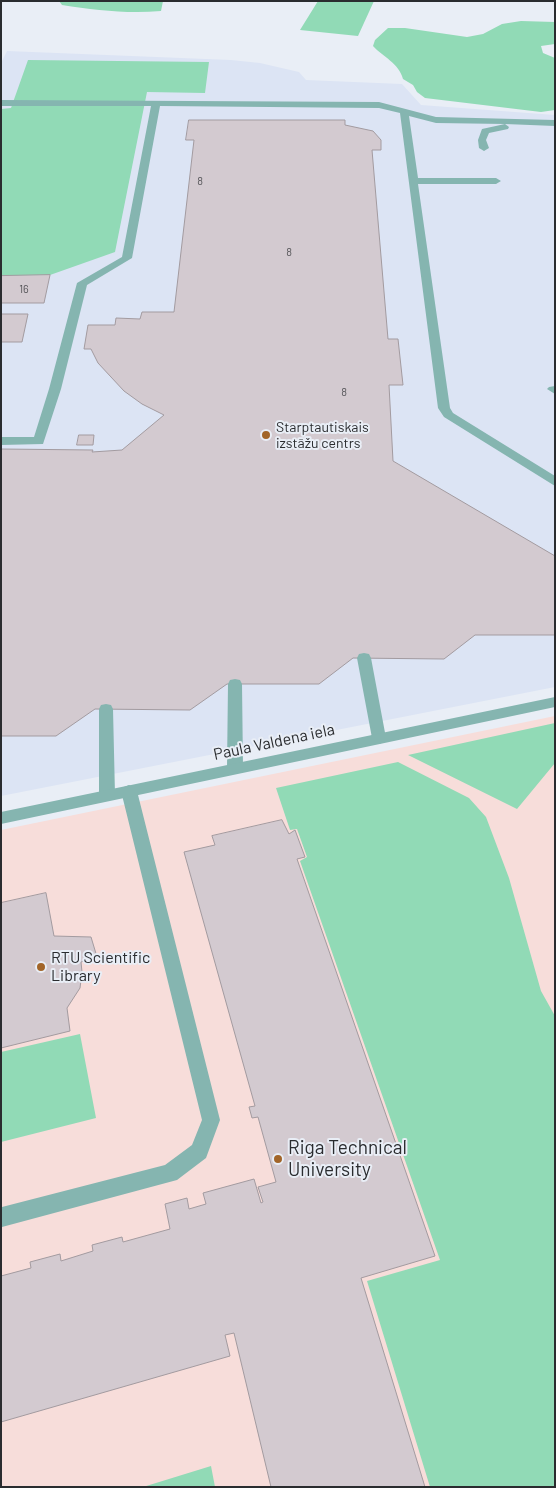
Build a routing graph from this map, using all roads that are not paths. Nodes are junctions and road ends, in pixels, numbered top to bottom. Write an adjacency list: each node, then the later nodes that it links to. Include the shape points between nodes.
1 (1, 103): 2 (street)
2 (156, 104): 3 (street, via 379,105); 9 (street, via 127,258 82,283 39,441)
3 (404, 112): 4 (street, via 436,120); 7 (street)
4 (521, 121): 5 (street); 6 (street, via 485,131)
5 (555, 123)
6 (484, 148)
7 (414, 181): 8 (street); 10 (street, via 444,408 448,415)
8 (496, 181)
9 (1, 441)
10 (555, 482)
11 (364, 658): 15 (street)
12 (235, 684): 16 (street)
13 (555, 702): 15 (street, Paula Valdena iela)
14 (106, 709): 18 (street)
15 (379, 738): 16 (street, Paula Valdena iela)
16 (235, 768): 17 (street, Paula Valdena iela)
17 (129, 790): 18 (street, Paula Valdena iela); 20 (street, via 211,1120 199,1151 170,1173)
18 (107, 795): 19 (street, Paula Valdena iela)
19 (1, 818)
20 (2, 1217)

